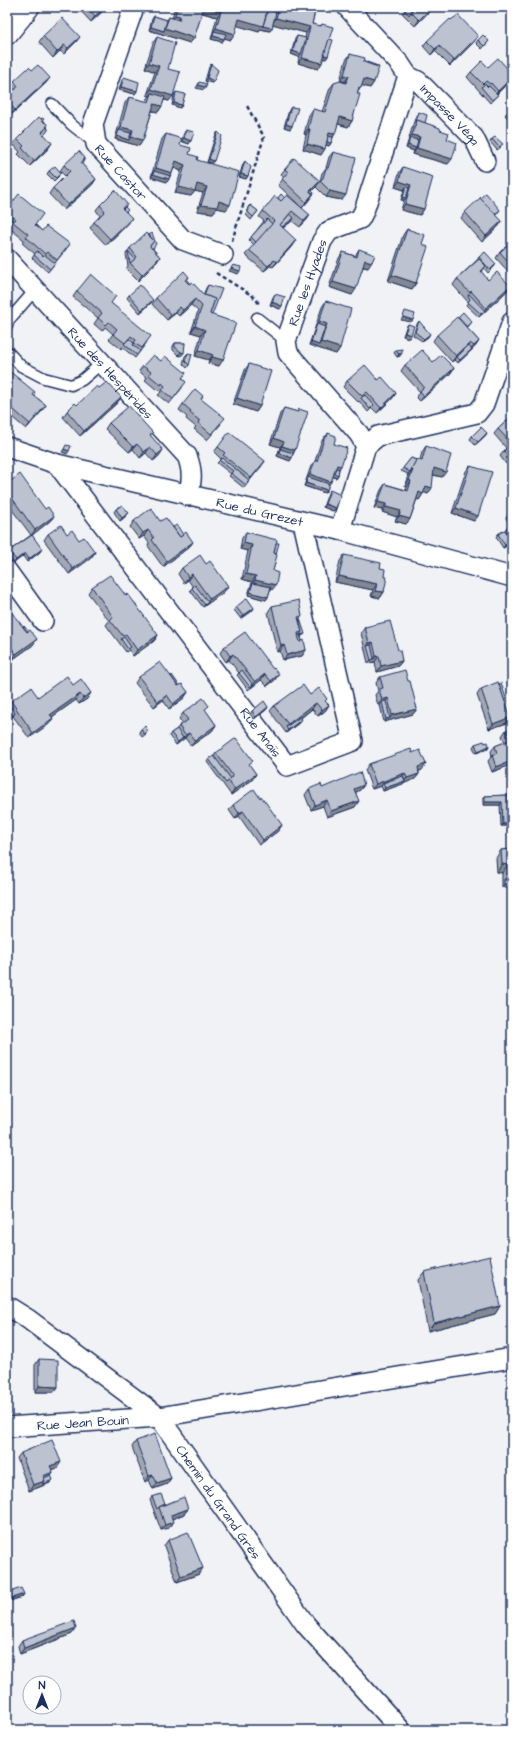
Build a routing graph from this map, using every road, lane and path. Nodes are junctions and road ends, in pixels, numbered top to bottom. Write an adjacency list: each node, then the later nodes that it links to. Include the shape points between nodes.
1 (28, 7): 4 (street)
2 (134, 7): 8 (street, Rue Castor, via 93,124)
3 (347, 7): 5 (street)
4 (7, 33)
5 (408, 76): 9 (street, Impasse Véga, via 418,80 474,138); 16 (street, Rue les Hyades, via 364,211 360,219 329,231 322,241)
6 (52, 104): 8 (lane)
7 (248, 106): 10 (path, via 264,137 233,239)
8 (96, 144): 10 (street, Rue Castor, via 182,240)
9 (486, 161)
10 (224, 255): 13 (path, via 215,272 253,296 258,302)
11 (7, 260): 12 (street, Rue des Hespérides)
12 (35, 290): 15 (lane, via 9,320); 18 (street, Rue des Hespérides)
13 (257, 318): 16 (lane)
14 (512, 322): 19 (street, via 484,404 477,413 378,436)
15 (7, 326)
16 (286, 342): 19 (street, Rue les Hyades, via 288,353 359,434)
17 (7, 351): 18 (lane, via 21,366 44,378 71,385 82,380)
18 (102, 363): 22 (street, Rue des Hespérides, via 187,456 192,478)
19 (366, 446): 24 (street)
20 (7, 447): 21 (street, Rue du Grezet)
21 (57, 464): 22 (street, Rue du Grezet); 23 (street, Rue Anaïs, via 286,766 353,741)
22 (188, 496): 23 (street, Rue du Grezet)
23 (303, 522): 24 (street, Rue du Grezet)
24 (340, 530): 25 (street, Rue du Grezet)
25 (512, 579)
26 (9, 580): 27 (street)
27 (43, 621)
28 (7, 1306): 30 (street, Chemin du Grand Grès)
29 (512, 1358): 30 (street, Rue Jean Bouin)
30 (159, 1417): 31 (street, Rue Jean Bouin); 32 (street, Chemin du Grand Grès, via 306,1625)
31 (7, 1427)
32 (401, 1730)

